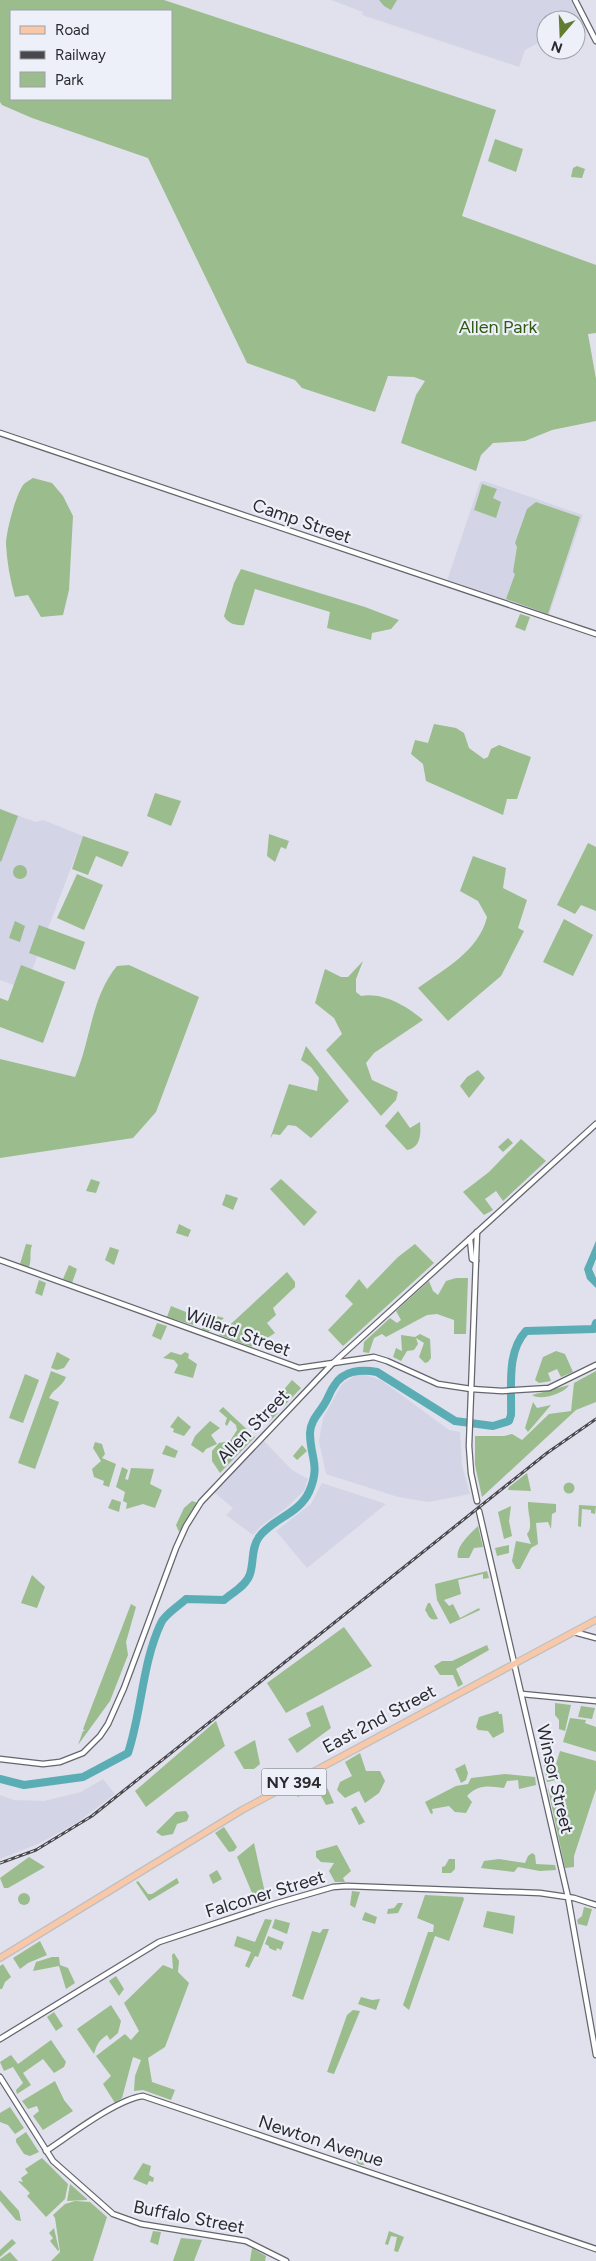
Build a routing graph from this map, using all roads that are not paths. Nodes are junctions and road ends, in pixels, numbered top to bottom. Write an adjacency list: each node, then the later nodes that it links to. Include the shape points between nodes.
1 (575, 0): 2 (street)
2 (596, 41)
3 (0, 433): 4 (street, Camp Street)
4 (596, 634)
5 (596, 1124): 6 (street, Allen Street)
6 (478, 1231): 7 (street, Allen Street); 8 (street)
7 (470, 1239): 8 (street); 10 (street, via 472,1259); 11 (street, Allen Street)
8 (476, 1245): 10 (street)
9 (0, 1260): 11 (street, Willard Street, via 294,1367)
10 (476, 1261): 13 (street)
11 (332, 1364): 13 (street, Willard Street, via 380,1358 431,1382); 22 (street, Allen Street, via 196,1509 176,1548 124,1688 100,1736 83,1753 60,1762 43,1764)
12 (596, 1365): 13 (street, Willard Street, via 555,1386 528,1391)
13 (471, 1389): 14 (street, via 470,1473)
14 (477, 1501)
15 (479, 1511): 19 (street, Winsor Street)
16 (596, 1620): 17 (main road, East 2nd Street / NY 394)
17 (574, 1632): 18 (street); 19 (main road, East 2nd Street / NY 394)
18 (596, 1638)
19 (515, 1663): 20 (street, Winsor Street); 25 (main road, East 2nd Street / NY 394, via 242,1810)
20 (522, 1694): 21 (street); 23 (street, Winsor Street)
21 (596, 1701)
22 (0, 1758)
23 (568, 1897): 24 (street, Falconer Street); 26 (street, Falconer Street, via 540,1893 347,1886 317,1891 159,1942); 27 (street, Winsor Street)
24 (596, 1905)
25 (0, 1958)
26 (0, 2039)
27 (596, 2055)
28 (0, 2076): 29 (street, Buffalo Street)
29 (46, 2150): 30 (street, Newton Avenue, via 120,2104 142,2096); 31 (street, Buffalo Street, via 53,2161 87,2193 120,2218 246,2241)
30 (596, 2249)
31 (286, 2261)

